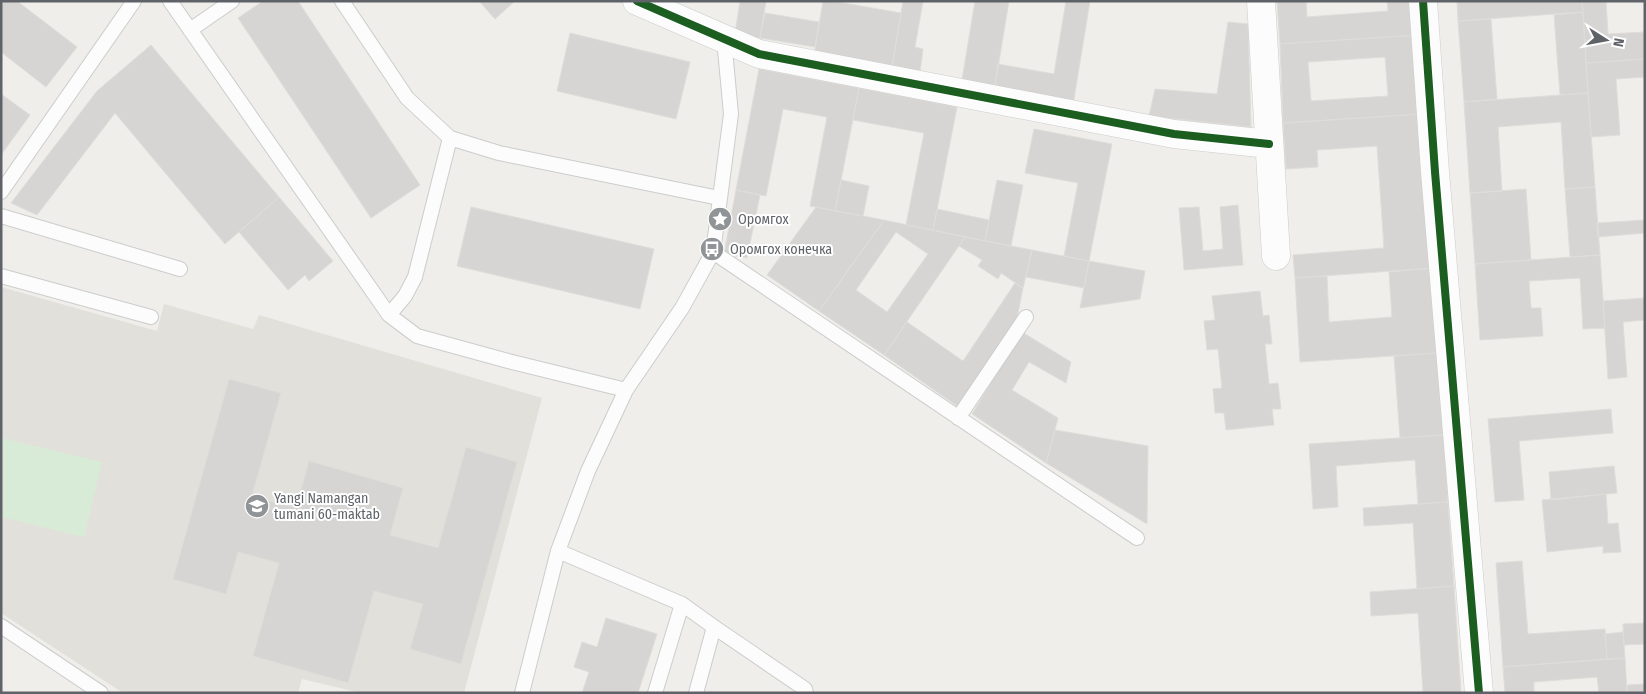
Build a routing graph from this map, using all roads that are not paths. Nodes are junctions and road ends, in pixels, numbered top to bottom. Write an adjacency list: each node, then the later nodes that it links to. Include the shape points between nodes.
1 (134, 1): 12 (lane)
2 (170, 1): 8 (lane)
3 (232, 1): 8 (lane)
4 (342, 1): 10 (lane, via 407,98)
5 (637, 1): 9 (street)
6 (1261, 1): 11 (street)
7 (1423, 1): 34 (street)
8 (190, 30): 19 (lane)
9 (724, 39): 11 (street, via 759,54 1164,132); 13 (lane, via 731,114)
10 (450, 138): 13 (lane, via 499,153); 19 (lane, via 415,277)
11 (1270, 144): 16 (street)
12 (1, 192)
13 (719, 198): 15 (lane)
14 (1, 216): 17 (lane)
15 (713, 252): 22 (lane, via 682,308); 23 (lane)
16 (1276, 256)
17 (180, 269)
18 (1, 276): 20 (lane)
19 (389, 315): 22 (lane, via 417,336)
20 (152, 317)
21 (1026, 317): 23 (lane)
22 (626, 390): 25 (lane, via 588,471)
23 (958, 418): 24 (lane)
24 (1137, 538)
25 (558, 551): 26 (lane); 30 (lane)
26 (682, 604): 28 (lane); 31 (lane)
27 (1, 626): 29 (lane)
28 (714, 628): 32 (lane); 33 (lane)
29 (101, 693)
30 (522, 693)
31 (656, 693)
32 (696, 693)
33 (806, 693)
34 (1479, 693)

